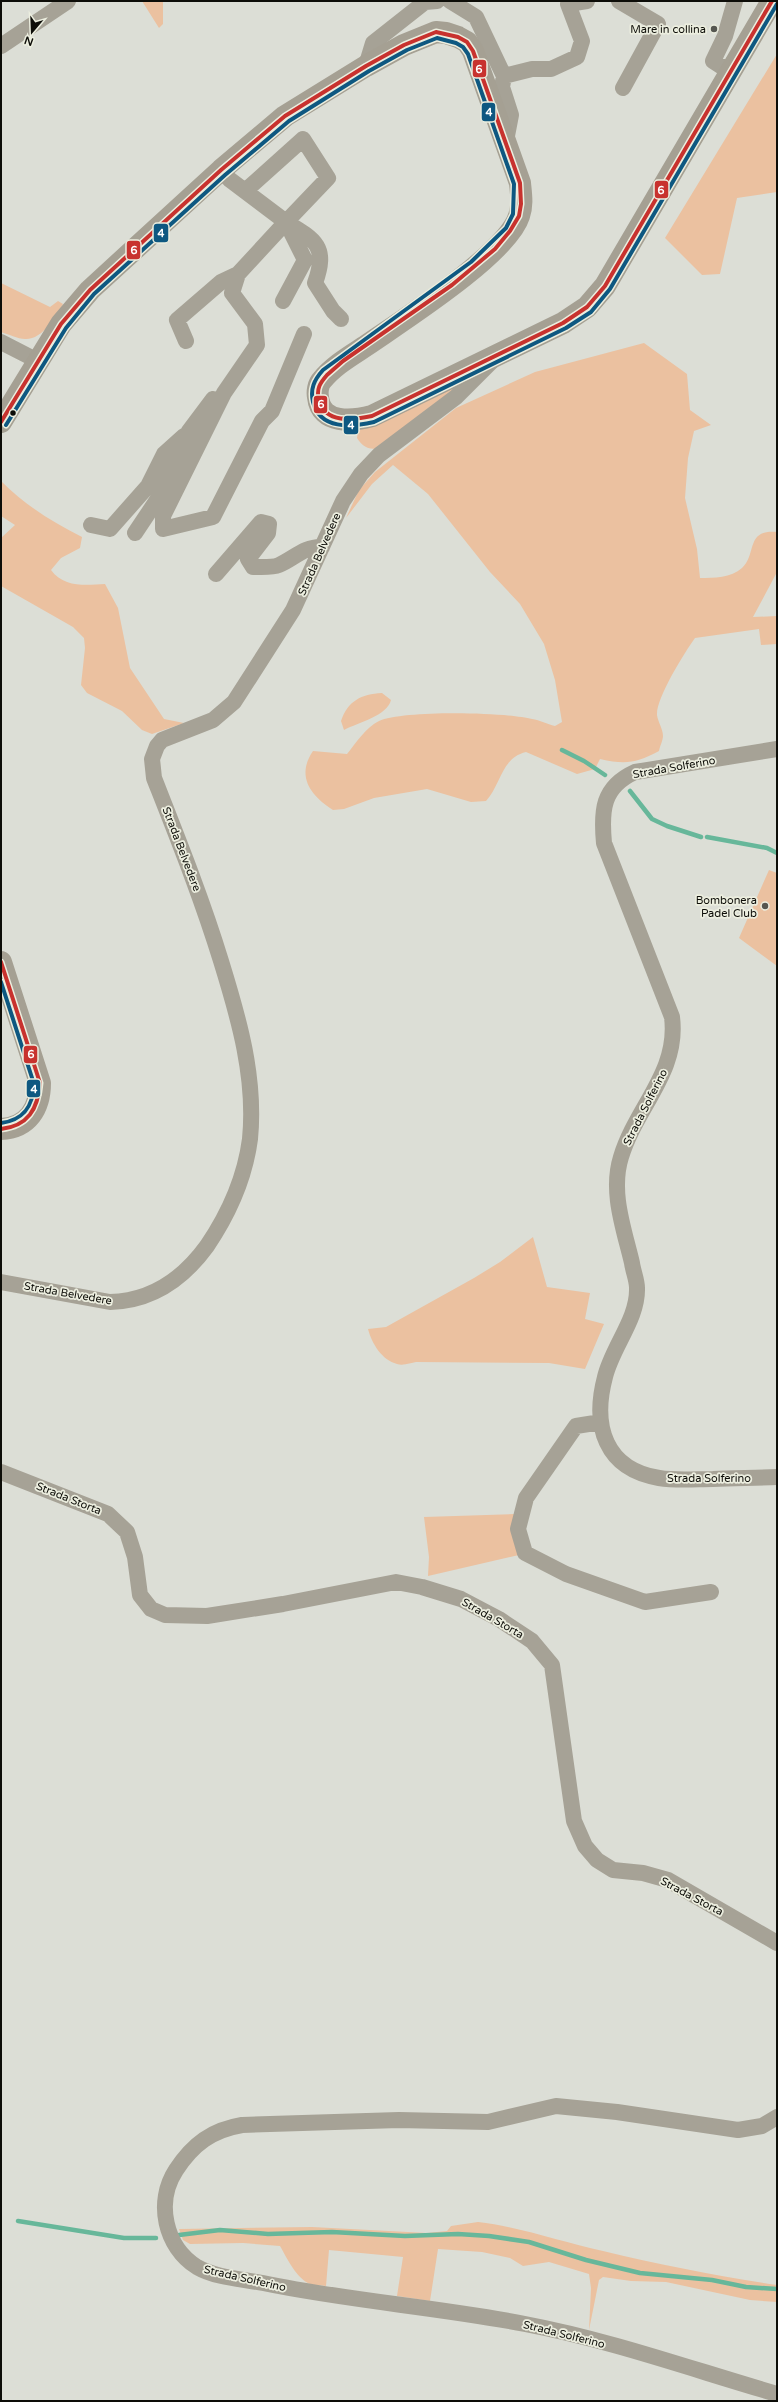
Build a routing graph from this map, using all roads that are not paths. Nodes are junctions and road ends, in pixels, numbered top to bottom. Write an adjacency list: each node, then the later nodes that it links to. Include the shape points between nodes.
1 (68, 1): 9 (street)
2 (437, 1): 10 (street, via 426,2 373,43)
3 (450, 1): 12 (street, via 476,17)
4 (587, 1): 8 (street)
5 (619, 1): 13 (street, via 658,24)
6 (735, 1): 11 (street, via 725,36 713,61)
7 (772, 1): 11 (main road)
8 (568, 3): 12 (street, via 582,41 577,57 551,69 532,69)
9 (1, 46)
10 (366, 66): 14 (main road, via 404,45 436,32 458,37 467,42 473,51); 15 (main road, via 285,116)
11 (730, 72): 24 (main road, via 597,296 575,317)
12 (504, 76): 14 (street, via 502,87 511,115)
13 (623, 88)
14 (506, 141): 24 (main road, via 520,183 522,200 519,216 509,235 489,256 331,370 320,382 317,392 319,404 325,412 340,420 353,421 372,416)
15 (221, 170): 16 (street); 25 (main road, via 90,290 61,324)
16 (245, 191): 17 (street); 17 (street, via 302,139 328,178)
17 (286, 222): 18 (street); 19 (street, via 305,260); 20 (street, via 308,235 321,254 322,266 315,283 332,311)
18 (238, 274): 22 (street, via 221,282 177,320); 26 (street, via 232,293 255,324 257,345)
19 (283, 301)
20 (341, 319)
21 (304, 334): 26 (street, via 272,411 262,422 213,517 163,529 163,516)
22 (186, 341)
23 (1, 342): 25 (street)
24 (496, 355): 31 (street, Strada Belvedere, via 456,397 370,464 349,490)
25 (38, 361): 27 (main road)
26 (224, 393): 28 (street, via 215,396)
27 (1, 422)
28 (190, 431): 29 (street, via 164,454 148,486 110,529); 30 (street, via 163,491)
29 (91, 525)
30 (135, 533)
31 (322, 547): 32 (street, via 296,554 278,565 253,567 248,559 268,533 269,524 260,522); 36 (street, Strada Belvedere, via 286,623 229,708 200,726 162,740 152,759 154,778 195,880 224,968 248,1068 251,1099 250,1140 242,1174 229,1208 211,1240 189,1268 163,1288 143,1298 128,1302 110,1302)
32 (216, 574)
33 (777, 750): 37 (street, Strada Solferino, via 634,772 621,778 611,789 604,806 604,844 672,1017 674,1032 664,1073 626,1138 618,1166 617,1201 637,1288 634,1308 605,1376)
34 (1, 962): 35 (main road, via 40,1083 38,1102 28,1119 11,1129)
35 (1, 1130)
36 (1, 1282)
37 (601, 1422): 39 (street, Strada Solferino, via 606,1443 613,1454 625,1466 644,1474 680,1480); 40 (street, via 576,1426 526,1498 518,1529 525,1553 566,1574 645,1602)
38 (1, 1472): 41 (street, Strada Storta, via 108,1514 127,1532 135,1557 140,1595 151,1609 165,1615 207,1616 396,1582 461,1599 499,1619 532,1640 552,1666 574,1821 585,1846 613,1870 643,1873 668,1880)
39 (777, 1477)
40 (711, 1592)
41 (777, 1943)
42 (777, 2117): 43 (street, Strada Solferino, via 762,2126 738,2130 617,2112 556,2106 488,2122 399,2120 242,2125 225,2128 194,2146 173,2174 165,2213 166,2224 178,2250 194,2265 212,2273 288,2288 525,2324 594,2340)
43 (777, 2394)

